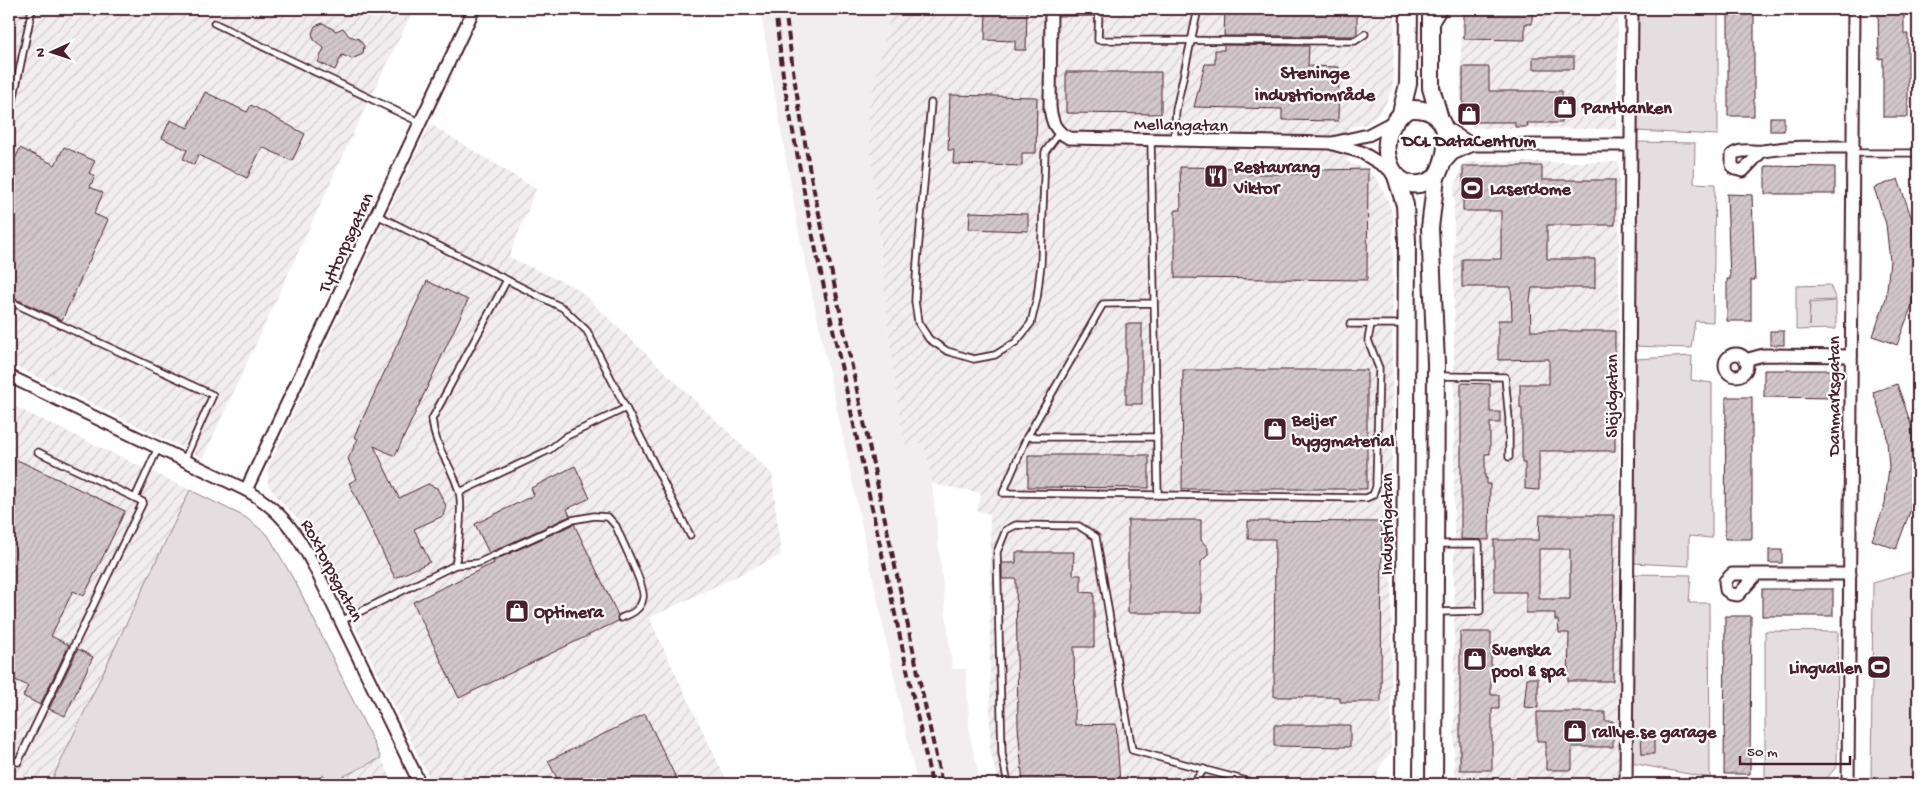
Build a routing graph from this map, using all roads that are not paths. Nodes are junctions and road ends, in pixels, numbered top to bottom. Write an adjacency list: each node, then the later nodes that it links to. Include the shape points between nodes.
1 (32, 9): 15 (lane)
2 (474, 9): 17 (street, Tyttorpsgatan)
3 (1198, 9): 13 (lane)
4 (1409, 9): 16 (main road, via 1408,84)
5 (1441, 9): 10 (street)
6 (1632, 9): 24 (street, Slöjdgatan)
7 (1854, 9): 25 (street, Danmarksgatan)
8 (1051, 10): 9 (lane); 19 (street, via 1050,107 1052,122)
9 (1099, 11): 13 (lane, via 1098,40)
10 (1431, 17): 18 (main road, via 1431,88)
11 (214, 23): 17 (lane)
12 (1365, 34): 13 (lane, via 1355,41)
13 (1192, 40): 21 (lane, via 1176,110)
14 (931, 103): 19 (lane, via 916,282 918,322 929,339 941,347 974,359 995,355 1016,342 1031,323 1041,264 1045,152)
15 (9, 112)
16 (1397, 118): 18 (main road, via 1411,110 1424,110 1431,112); 22 (street, Mellangatan, via 1368,135); 29 (main road, via 1389,131 1386,146)
17 (421, 123): 30 (street, Tyttorpsgatan)
18 (1441, 123): 23 (street); 28 (main road, via 1446,143)
19 (1059, 133): 20 (street, Mellangatan, via 1080,140)
20 (1151, 141): 21 (street, Mellangatan); 33 (lane)
21 (1174, 141): 22 (street, Mellangatan)
22 (1332, 143): 29 (street, Mellangatan, via 1361,152)
23 (1473, 145): 24 (street); 28 (street, via 1453,154)
24 (1630, 145): 68 (street, Slöjdgatan)
25 (1853, 150): 26 (street, via 1779,147); 27 (lane); 37 (street, Danmarksgatan)
26 (1762, 151)
27 (1918, 154)
28 (1439, 172): 29 (main road, via 1428,183 1414,185 1405,183); 40 (main road, via 1430,228)
29 (1394, 173): 36 (main road, Industrigatan, via 1406,216)
30 (377, 215): 31 (lane); 48 (street, Tyttorpsgatan)
31 (507, 280): 41 (lane, via 563,308 578,320 587,331); 49 (lane, via 432,420 434,436)
32 (9, 301): 47 (lane, via 213,395)
33 (1154, 303): 42 (lane, via 1103,304); 43 (lane)
34 (1350, 324): 35 (lane)
35 (1371, 324): 36 (lane); 50 (lane, via 1368,340 1379,368 1376,487 1373,495 1366,498)
36 (1407, 324): 66 (main road, Industrigatan)
37 (1851, 356): 38 (street, via 1763,355); 56 (street, Danmarksgatan)
38 (1745, 360)
39 (9, 376): 44 (street, Roxtorpsgatan)
40 (1436, 376): 46 (lane, via 1505,377); 53 (main road)
41 (626, 408): 49 (lane, via 567,436 549,450); 52 (lane)
42 (1027, 437): 43 (lane); 50 (lane, via 1003,493)
43 (1157, 437): 50 (lane)
44 (158, 448): 47 (street, Roxtorpsgatan); 51 (lane)
45 (38, 452): 51 (lane)
46 (1509, 457)
47 (184, 461): 48 (street, Roxtorpsgatan)
48 (246, 490): 59 (street, Roxtorpsgatan, via 273,508 299,538)
49 (460, 492): 54 (lane, via 459,546)
50 (1158, 495)
51 (135, 498): 60 (lane, via 143,502 18,762)
52 (690, 535)
53 (1435, 544): 57 (main road); 57 (lane, via 1479,544 1480,612)
54 (455, 565): 58 (lane, via 478,563 572,520 608,517 616,526 643,590 641,605); 59 (lane)
55 (1757, 574): 56 (street)
56 (1850, 574): 69 (street, Danmarksgatan)
57 (1435, 612): 67 (main road)
58 (621, 618)
59 (341, 621): 62 (street, Roxtorpsgatan)
60 (9, 758)
61 (1204, 769): 63 (lane, via 1132,750 1096,537 1079,526 1016,525 1006,530 997,552 1002,754); 64 (lane); 65 (lane)
62 (420, 784)
63 (1008, 784)
64 (1193, 784)
65 (1258, 784)
66 (1404, 784)
67 (1434, 784)
68 (1626, 784)
69 (1848, 784)

